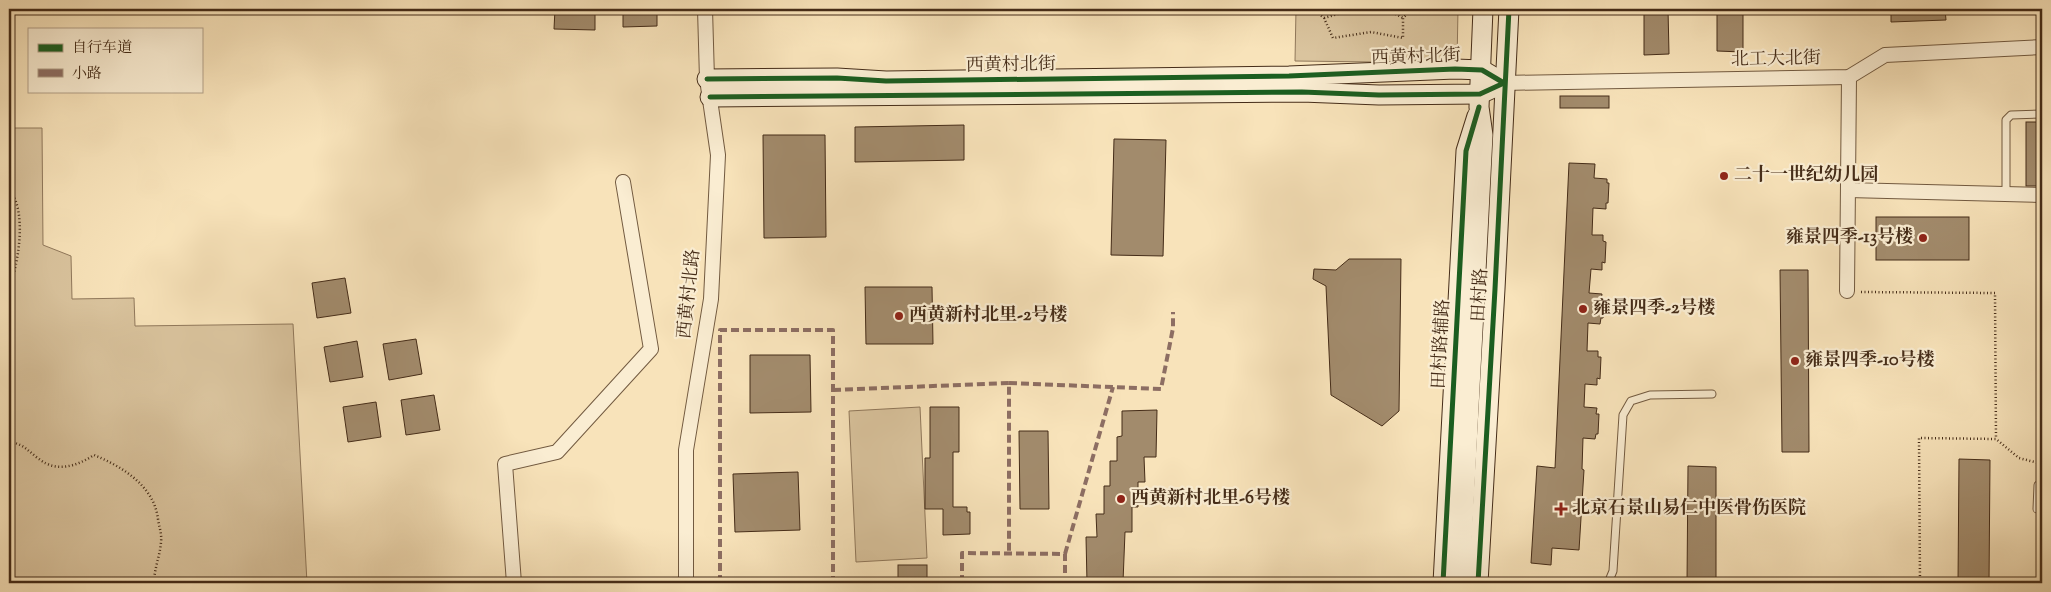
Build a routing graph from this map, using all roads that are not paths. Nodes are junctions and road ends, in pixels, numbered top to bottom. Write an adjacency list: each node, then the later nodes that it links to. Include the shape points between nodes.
1 (705, 9): 8 (street, 西黄村北路)
2 (1483, 9): 5 (street, 田村路)
3 (1508, 9): 7 (street, 田村路)
4 (2042, 47): 6 (street, via 1885,55)
5 (1482, 70): 7 (street, 西黄村北街); 8 (street, 西黄村北街, via 886,81 837,78); 9 (street, 田村路)
6 (1849, 78): 7 (street, 北工大北街); 12 (street)
7 (1504, 83): 9 (street, 西黄村北街); 23 (street, 田村路)
8 (708, 88): 9 (street, 西黄村北街, via 1302,92); 20 (street, 西黄村北路, via 718,155 716,203 711,299 686,450)
9 (1480, 101): 21 (street, 田村路辅路, via 1466,151); 22 (street, 田村路, via 1483,135)
10 (2042, 114): 13 (lane, via 2011,115 2006,120)
11 (623, 182): 19 (street, via 651,349 557,452 505,464)
12 (1848, 190): 13 (street); 15 (street)
13 (2006, 194): 14 (street)
14 (2042, 195)
15 (1847, 291)
16 (1712, 394): 24 (lane, via 1650,395 1631,401 1623,414 1613,571)
17 (2042, 483): 18 (lane, via 2038,485)
18 (2037, 509)
19 (514, 583)
20 (686, 583)
21 (1443, 583)
22 (1460, 583)
23 (1478, 583)
24 (1608, 583)

